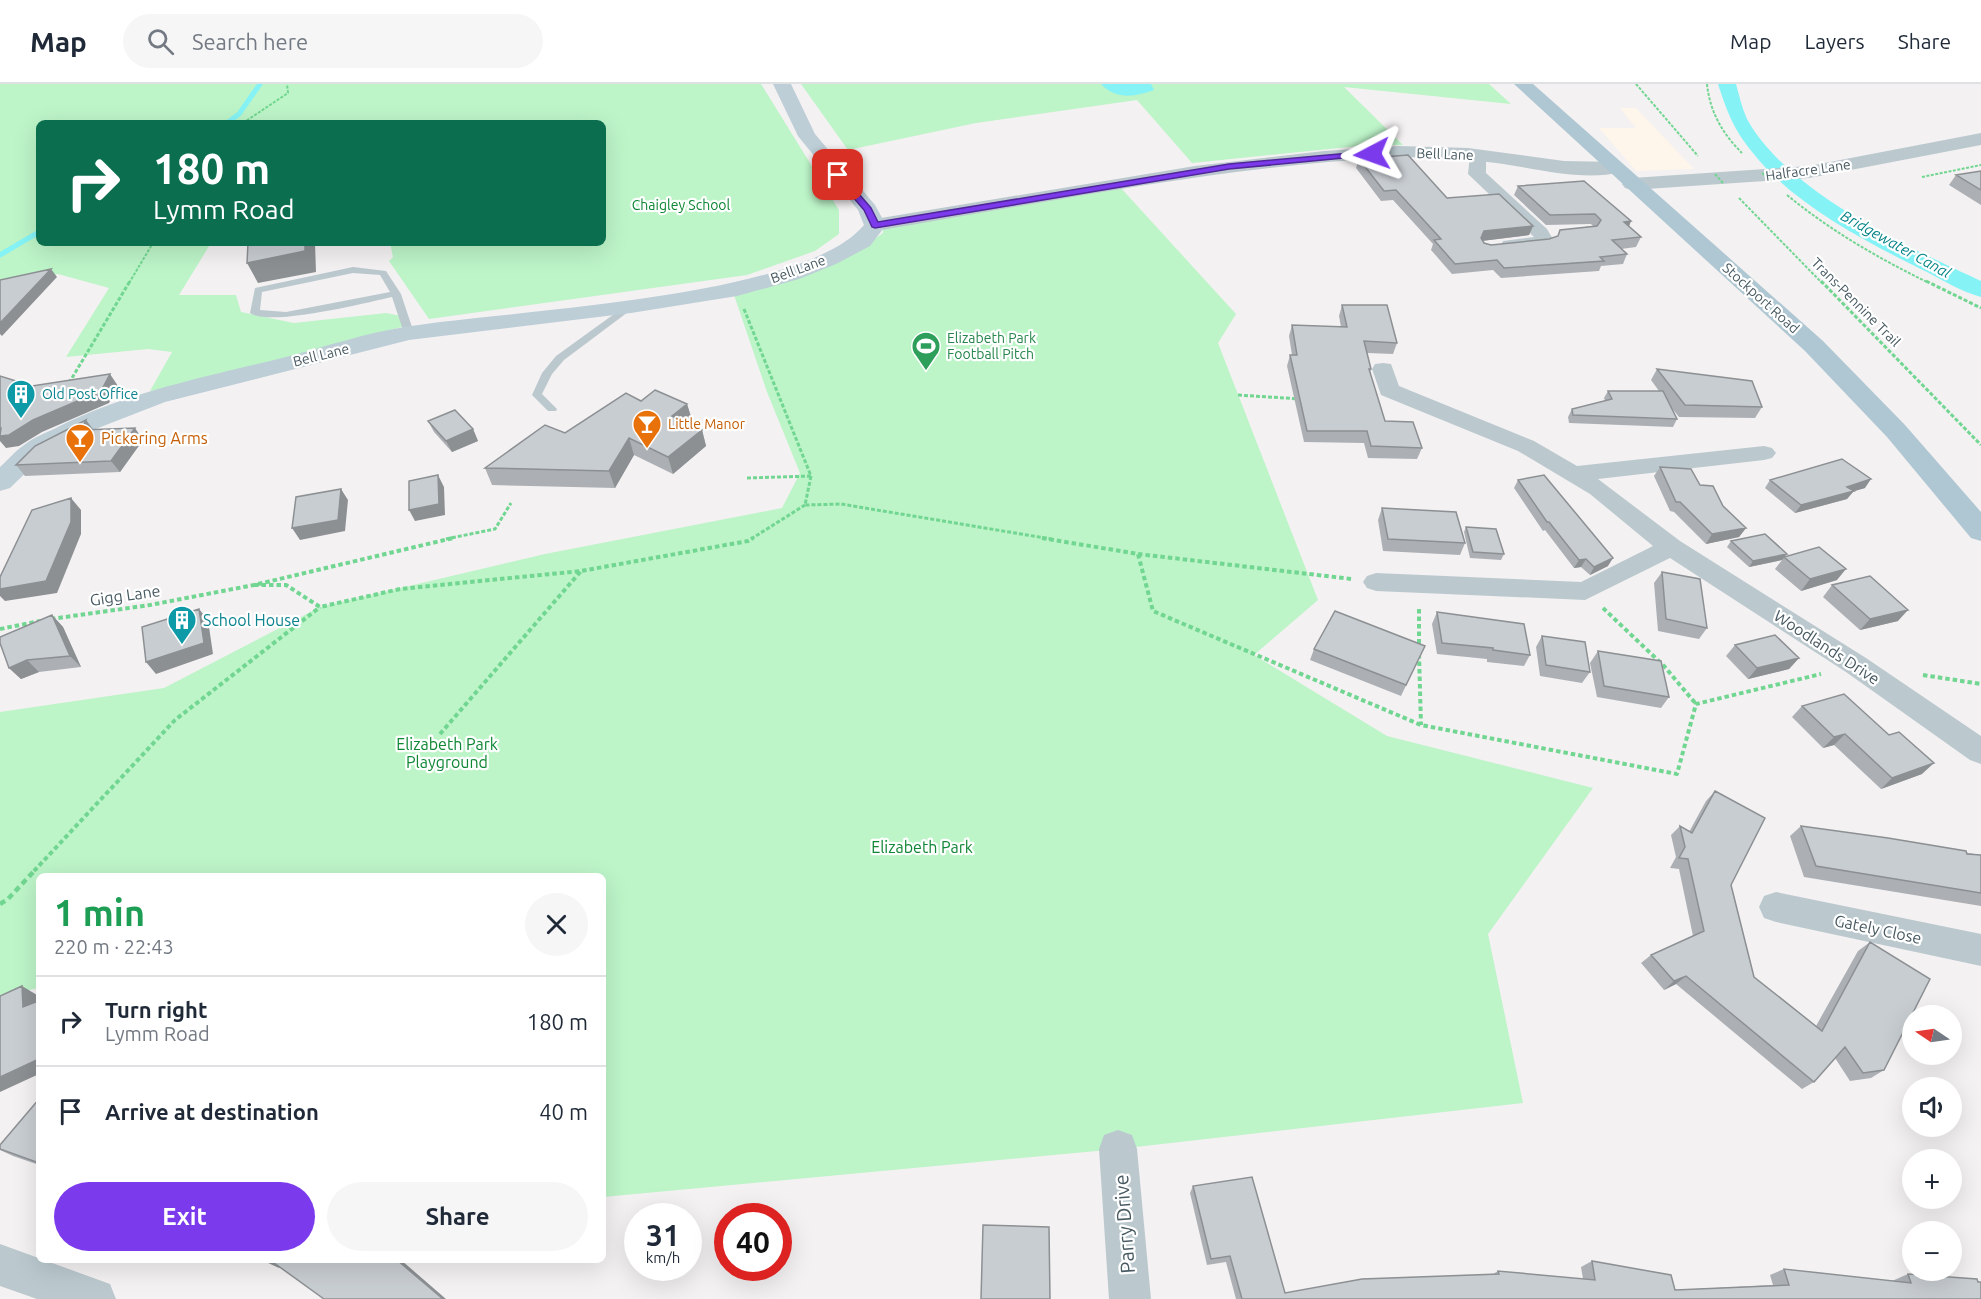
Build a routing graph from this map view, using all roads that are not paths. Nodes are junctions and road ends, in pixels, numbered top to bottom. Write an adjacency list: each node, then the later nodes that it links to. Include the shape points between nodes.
1 (782, 84): 6 (main road, via 807,136 868,209)
2 (1523, 84): 5 (main road, Stockport Road)
3 (1981, 139): 5 (street, Halfacre Lane, via 1764,177)
4 (1478, 155): 5 (street, Bell Lane); 6 (street, Bell Lane, via 1390,152 1229,166); 8 (street, via 1477,174)
5 (1623, 176): 18 (main road, Stockport Road, via 1814,346 1896,431)
6 (875, 225): 11 (main road, Bell Lane, via 862,241 791,274 737,289)
7 (1563, 232): 8 (street)
8 (1540, 233): 9 (street, via 1545,241)
9 (1488, 247)
10 (396, 294): 10 (lane, via 382,273 353,270 258,290 255,313 286,315); 12 (lane)
11 (631, 306): 12 (main road, Bell Lane); 14 (lane, via 560,358 547,373 537,395)
12 (409, 333): 17 (main road, Bell Lane, via 156,397 84,424 34,450)
13 (1383, 369): 16 (street, Woodlands Drive, via 1389,390 1527,446)
14 (552, 409)
15 (1764, 453): 16 (street)
16 (1574, 474): 19 (street, Woodlands Drive)
17 (0, 482)
18 (1981, 531)
19 (1671, 547): 20 (street, via 1585,591); 21 (street, Woodlands Drive, via 1856,665)
20 (1376, 582)
21 (1981, 752)
22 (1776, 908): 23 (street, Gately Close)
23 (1981, 950)
24 (1118, 1149): 27 (street, Parry Drive)
25 (0, 1265): 26 (street)
26 (95, 1299)
27 (1130, 1299)

